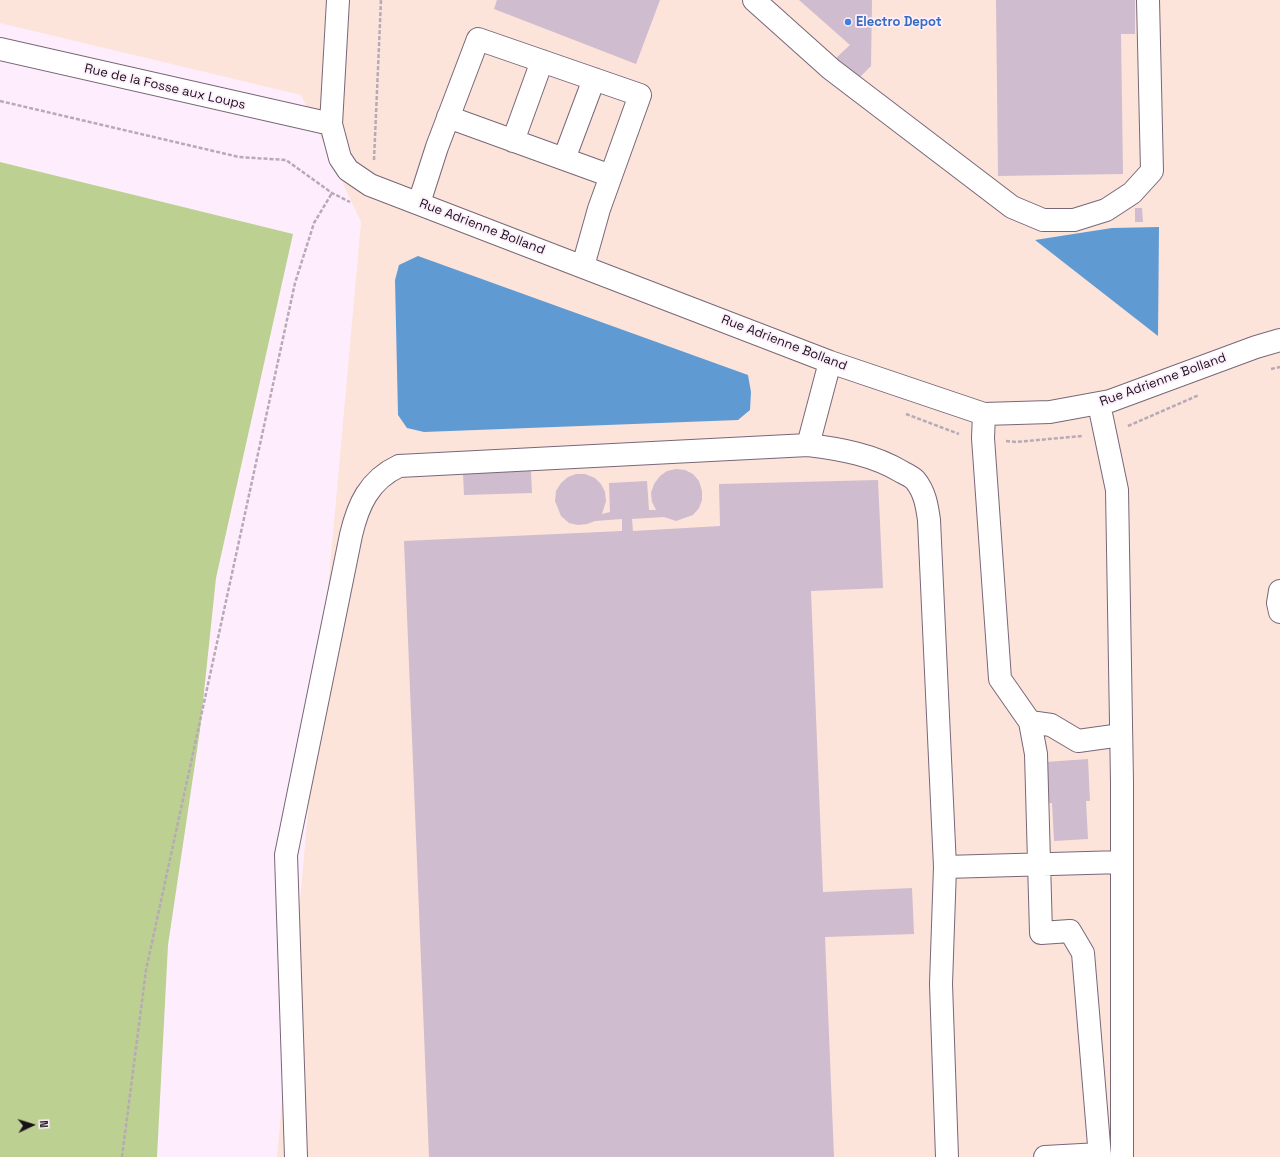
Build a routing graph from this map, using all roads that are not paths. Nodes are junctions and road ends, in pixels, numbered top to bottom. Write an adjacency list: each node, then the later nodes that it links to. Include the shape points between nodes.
1 (338, 0): 8 (street, Rue Adrienne Bolland)
2 (754, 0): 3 (street, via 831,69 1012,207 1043,220 1074,220 1106,210 1132,193 1152,171)
3 (1148, 0)
4 (0, 49): 8 (street, Rue de la Fosse aux Loups)
5 (542, 61): 6 (street); 7 (street, via 478,39); 9 (street)
6 (594, 79): 10 (street); 11 (street, via 640,95)
7 (448, 117): 9 (street); 12 (street)
8 (331, 124): 12 (street, Rue Adrienne Bolland, via 340,158 348,170 370,185)
9 (513, 140): 10 (street)
10 (564, 159): 11 (street)
11 (611, 176): 13 (street)
12 (419, 203): 13 (street, Rue Adrienne Bolland)
13 (583, 266): 15 (street, Rue Adrienne Bolland)
14 (1280, 340): 16 (street, Rue Adrienne Bolland)
15 (830, 362): 17 (street, Rue Adrienne Bolland); 18 (street)
16 (1099, 404): 17 (street, Rue Adrienne Bolland, via 1050,412); 22 (street, via 1116,490)
17 (984, 414): 21 (street, via 983,438 1000,679)
18 (808, 445): 25 (street, via 841,449 894,467 915,480 926,498); 27 (street, via 399,466 386,472 374,483 356,513 286,855)
19 (1280, 591): 20 (street)
20 (1280, 612)
21 (1030, 722): 22 (street, via 1051,725 1078,741); 24 (street, via 1036,754)
22 (1121, 735): 23 (street)
23 (1122, 862): 24 (street); 30 (street)
24 (1038, 864): 25 (street); 26 (street, via 1041,933 1070,931 1083,953)
25 (945, 867): 28 (street, via 941,984)
26 (1100, 1156): 29 (street)
27 (296, 1157)
28 (947, 1157)
29 (1045, 1157)
30 (1122, 1157)

